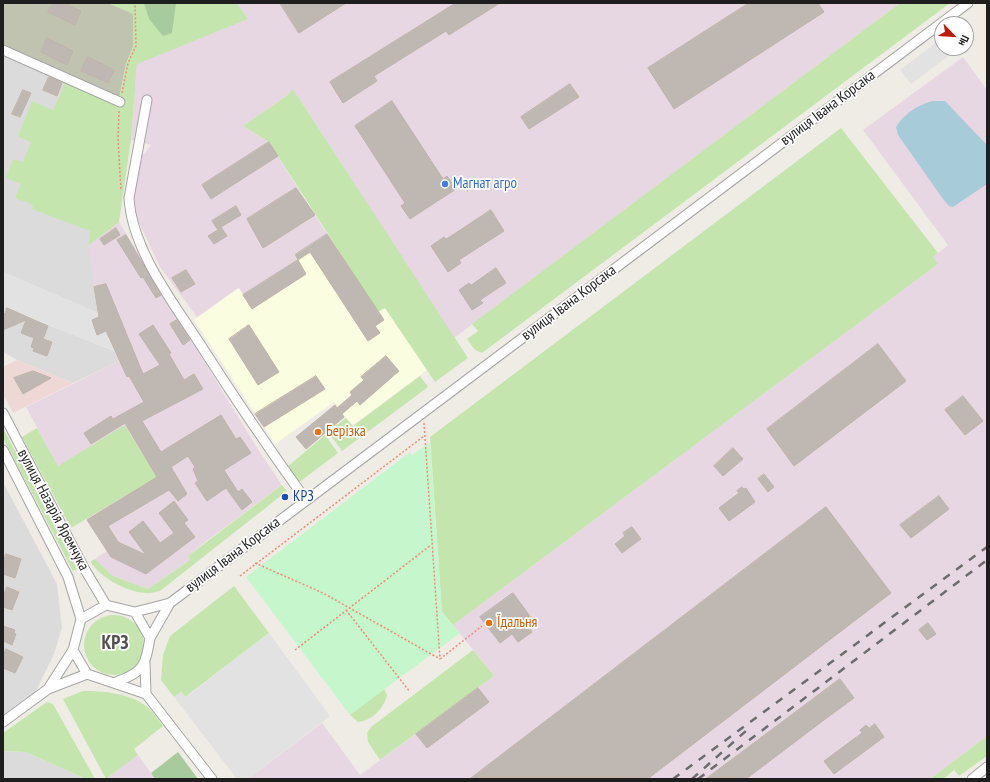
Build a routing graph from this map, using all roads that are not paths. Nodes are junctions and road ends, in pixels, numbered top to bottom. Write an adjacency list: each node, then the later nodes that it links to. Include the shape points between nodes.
1 (968, 3): 7 (street, вулиця Івана Корсака)
2 (3, 50): 4 (street)
3 (147, 100): 7 (street, via 129,198 130,213 148,261 251,423)
4 (120, 102)
5 (3, 413): 9 (street, вулиця Назарія Яремчука)
6 (3, 450): 11 (street, вулиця Назарія Яремчука, via 68,577)
7 (306, 500): 8 (street, вулиця Івана Корсака)
8 (170, 603): 10 (street); 12 (street)
9 (106, 605): 10 (street); 11 (street)
10 (135, 612): 12 (street)
11 (81, 620): 13 (street)
12 (150, 638): 14 (street)
13 (73, 650): 15 (street); 17 (street)
14 (145, 663): 16 (street, via 133,676); 18 (street)
15 (87, 674): 16 (street); 17 (street)
16 (116, 682): 18 (street)
17 (48, 689): 19 (street)
18 (146, 694): 21 (street)
19 (3, 722)
20 (984, 773): 22 (street)
21 (212, 779)
22 (972, 779)

